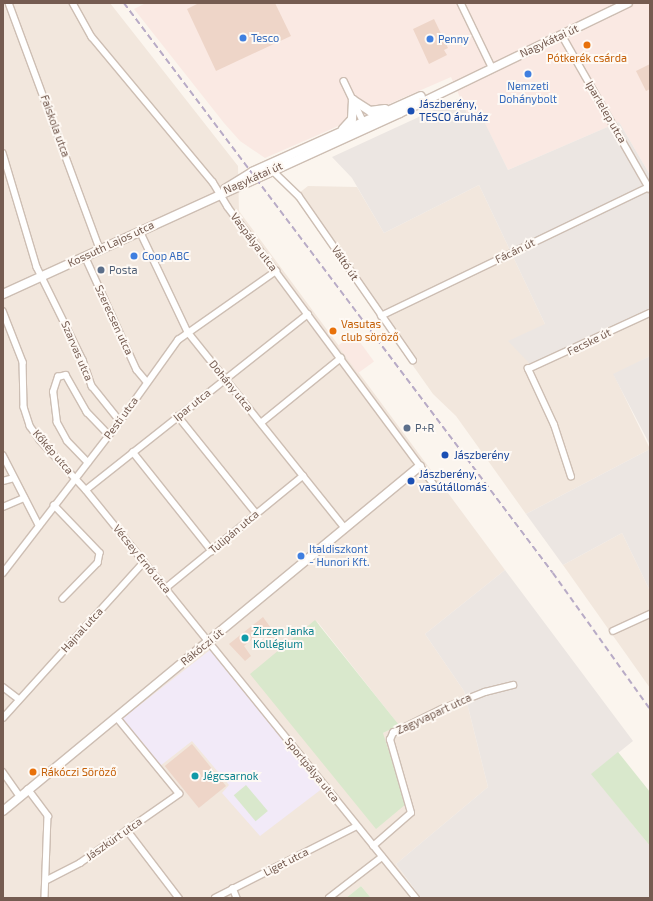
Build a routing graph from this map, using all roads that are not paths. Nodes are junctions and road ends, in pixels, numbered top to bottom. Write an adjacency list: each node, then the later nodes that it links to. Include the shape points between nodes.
1 (10, 3): 18 (street, Faiskola utca)
2 (73, 3): 16 (street, Vaspálya utca, via 92,37)
3 (461, 3): 6 (street)
4 (628, 3): 5 (street, Nagykátai út)
5 (562, 35): 6 (street, Nagykátai út); 15 (street, Ipartelep utca)
6 (492, 67): 7 (street, Nagykátai út)
7 (468, 78): 10 (street, Nagykátai út); 11 (street, Nagykátai út)
8 (344, 81): 9 (street)
9 (353, 100): 10 (street, via 370,111); 11 (street); 12 (street, via 352,119)
10 (401, 104): 11 (street, Nagykátai út)
11 (365, 126): 12 (street, Nagykátai út); 14 (street, Nagykátai út)
12 (332, 136): 16 (street, Nagykátai út, via 252,172)
13 (3, 154): 21 (street, Szarvas utca)
14 (272, 170): 16 (street, Nagykátai út); 26 (street, Váltó út, via 299,196)
15 (649, 188): 26 (street, Fácán út)
16 (220, 194): 17 (street, Kossuth Lajos utca); 20 (street, Vaspálya utca)
17 (140, 231): 18 (street, Kossuth Lajos utca); 27 (street, Dohány utca)
18 (100, 249): 19 (street, Kossuth Lajos utca)
19 (85, 256): 21 (street, Kossuth Lajos utca); 31 (street, Szerecsen utca, via 137,370)
20 (276, 271): 25 (street, Vaspálya utca); 27 (street, Pesti utca)
21 (42, 277): 22 (street, Kossuth Lajos utca); 33 (street, Szarvas utca, via 83,360 92,386)
22 (3, 294)
23 (3, 311): 43 (street, Kőkép utca, via 23,362 24,407 30,426)
24 (650, 313): 41 (street, Fecske út, via 528,369 554,425)
25 (308, 314): 28 (street, Vaspálya utca); 30 (street, Ipar utca)
26 (381, 316): 29 (street, Váltó út)
27 (188, 332): 30 (street, Dohány utca); 31 (street, Pesti utca, via 178,340)
28 (341, 358): 34 (street); 39 (street, Vaspálya utca)
29 (413, 360)
30 (224, 378): 32 (street, Ipar utca); 34 (street, Dohány utca)
31 (147, 382): 33 (street, Pesti utca)
32 (178, 416): 36 (street, Ipar utca); 50 (street)
33 (120, 421): 35 (street, Pesti utca)
34 (261, 423): 40 (street, Dohány utca)
35 (109, 435): 38 (street, Pesti utca); 38 (street, via 87,412 66,375 58,376 54,392 57,423 67,441)
36 (133, 452): 46 (street, Ipar utca); 53 (street)
37 (3, 455): 42 (street)
38 (88, 463): 43 (street, Pesti utca)
39 (420, 466): 45 (street, Vaspálya utca); 52 (street, Rákóczi út)
40 (302, 476): 50 (street, Tulipán utca); 52 (street, Dohány utca)
41 (571, 477)
42 (14, 478): 44 (street); 47 (street)
43 (75, 478): 46 (street, Vécsey Ernő utca); 48 (street, Pesti utca)
44 (3, 481)
45 (433, 484)
46 (86, 490): 54 (street, Vécsey Ernő utca)
47 (24, 498): 49 (street); 51 (street)
48 (54, 505): 51 (street, Pesti utca); 57 (street, via 100,553 98,563)
49 (3, 507)
50 (256, 513): 53 (street, Tulipán utca)
51 (39, 525): 55 (street, Pesti utca)
52 (345, 528): 60 (street, Rákóczi út)
53 (212, 551): 56 (street, Tulipán utca)
54 (144, 562): 56 (street, Vécsey Ernő utca); 63 (street, Hajnal utca)
55 (3, 573)
56 (166, 588): 60 (street, Vécsey Ernő utca)
57 (63, 599)
58 (650, 614): 59 (street)
59 (613, 631)
60 (209, 641): 64 (street, Rákóczi út); 70 (street, Sportpálya utca)
61 (513, 685): 72 (street, Zagyvapart utca, via 485,692 442,709 393,733 390,740 411,813)
62 (3, 687): 63 (street)
63 (19, 699): 65 (street, Hajnal utca)
64 (116, 717): 67 (street, Rákóczi út); 71 (street, Jászkürt utca, via 179,794)
65 (3, 718)
66 (3, 772): 68 (street)
67 (28, 789): 68 (street, Rákóczi út); 74 (street, via 48,816)
68 (20, 796): 69 (street, Rákóczi út)
69 (3, 811)
70 (357, 826): 72 (street, Sportpálya utca); 75 (street, Liget utca)
71 (126, 830): 74 (street, Jászkürt utca, via 80,863); 77 (street)
72 (373, 846): 73 (street, Sportpálya utca)
73 (382, 857): 80 (street); 81 (street, Sportpálya utca)
74 (47, 880): 76 (street)
75 (233, 888): 78 (street, Liget utca); 79 (street)
76 (45, 898)
77 (178, 898)
78 (215, 898)
79 (237, 898)
80 (329, 898)
81 (416, 898)

